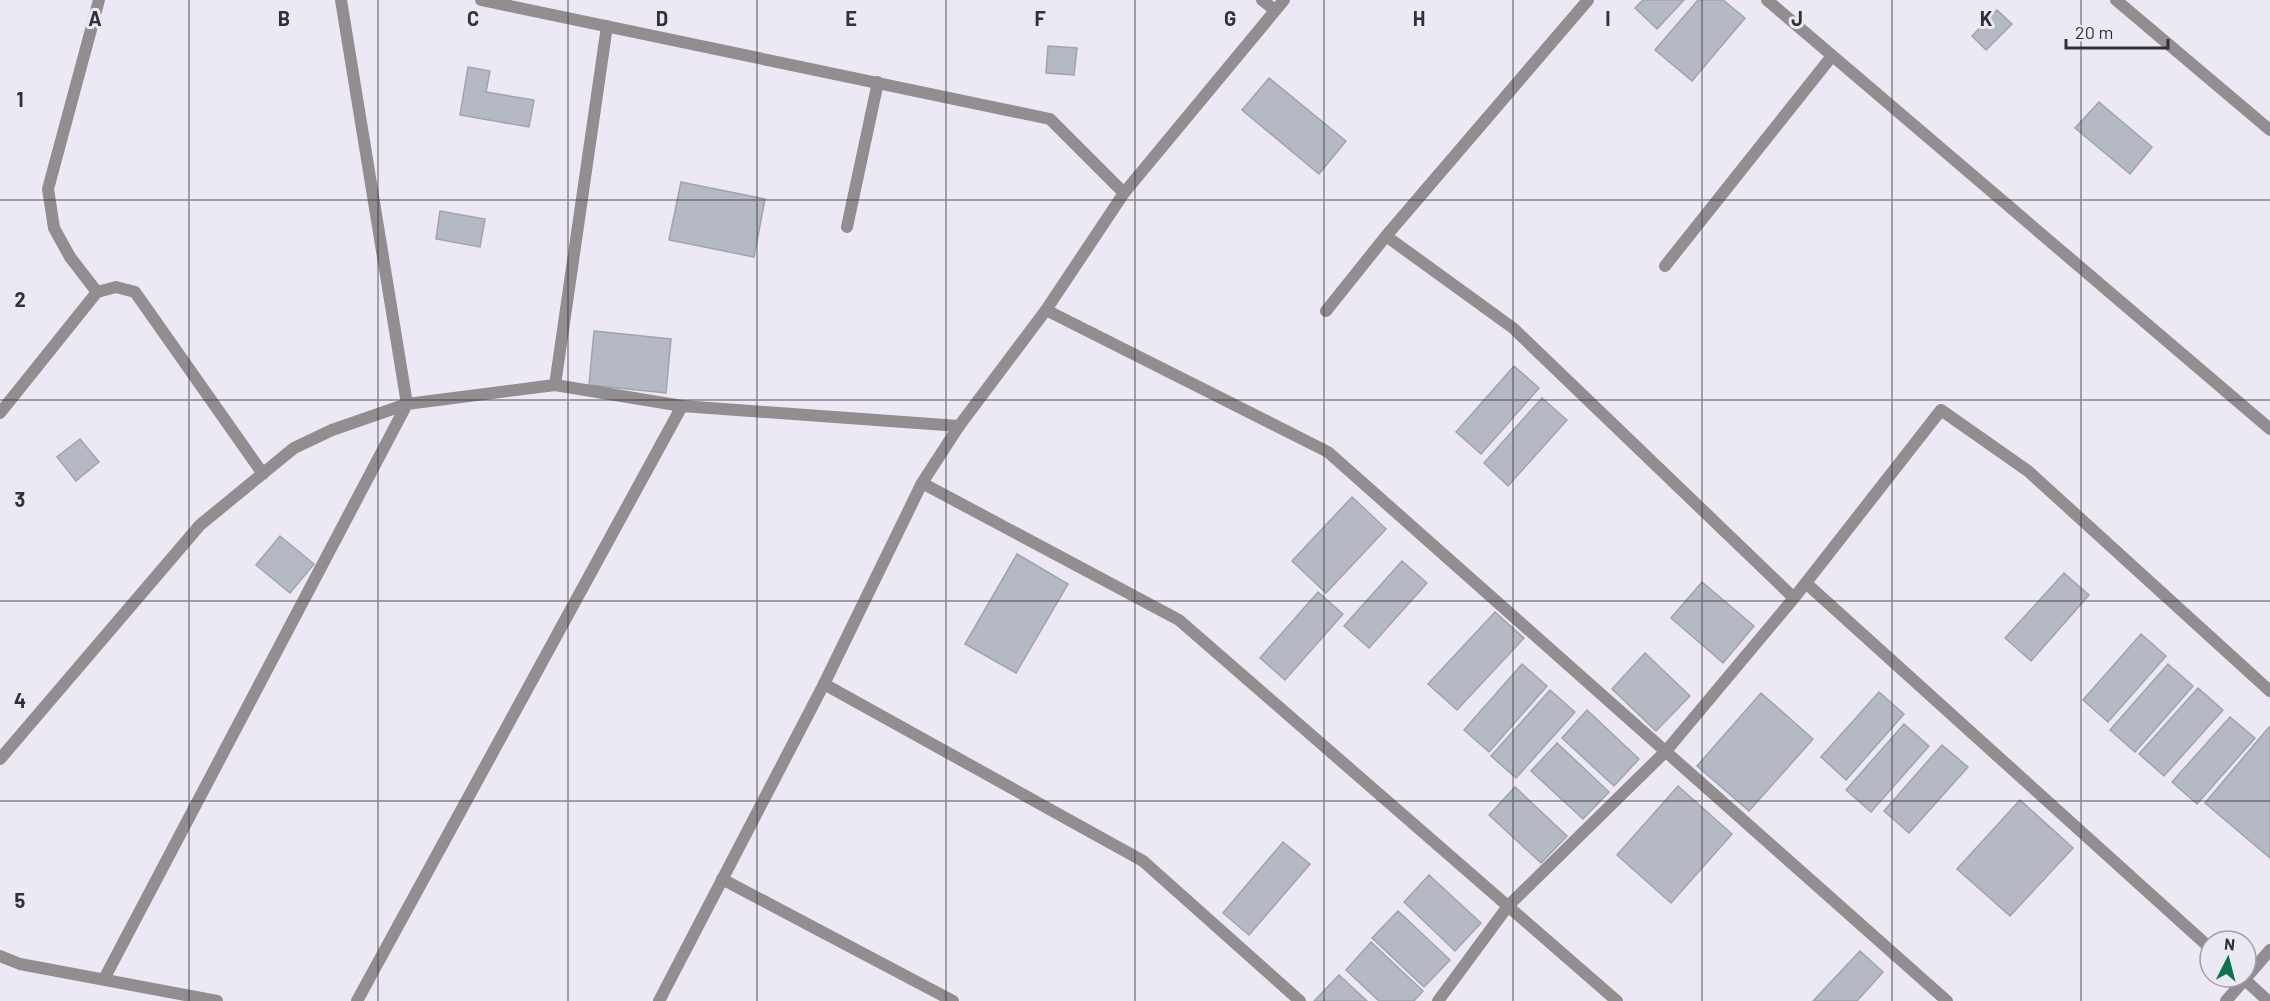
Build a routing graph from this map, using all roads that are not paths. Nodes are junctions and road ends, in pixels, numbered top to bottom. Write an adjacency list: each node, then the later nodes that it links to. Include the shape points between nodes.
1 (99, 0): 17 (street, via 48,189 54,228)
2 (341, 0): 21 (street)
3 (481, 0): 9 (street)
4 (1262, 0): 8 (street)
5 (1588, 0): 15 (street)
6 (1767, 0): 10 (street)
7 (2116, 0): 12 (street)
8 (1280, 5): 13 (street)
9 (607, 26): 11 (street); 20 (street)
10 (1832, 56): 16 (street); 25 (street)
11 (878, 82): 13 (street, via 1050,119); 14 (street)
12 (2270, 130)
13 (1124, 193): 18 (street)
14 (847, 228)
15 (1386, 236): 19 (street); 29 (street, via 1513,328)
16 (1665, 266)
17 (97, 292): 23 (street); 26 (street, via 116,287 135,292)
18 (1046, 310): 24 (street); 32 (street, via 1328,452)
19 (1326, 311)
20 (555, 386): 21 (street); 22 (street)
21 (407, 404): 26 (street, via 294,448); 40 (street)
22 (682, 406): 24 (street); 44 (street)
23 (0, 413)
24 (959, 426): 27 (street)
25 (2270, 429)
26 (263, 474): 33 (street, via 200,525)
27 (921, 483): 30 (street); 35 (street, via 1179,620)
28 (1807, 584): 29 (street); 31 (street, via 1941,410 2028,471); 36 (street)
29 (1794, 598): 32 (street)
30 (824, 684): 34 (street); 47 (street, via 1143,861)
31 (2270, 691)
32 (1666, 751): 35 (street); 50 (street)
33 (0, 759)
34 (722, 879): 45 (street); 46 (street)
35 (1508, 906): 48 (street); 49 (street)
36 (2198, 937)
37 (2270, 950): 39 (street)
38 (0, 956): 40 (street, via 20,964)
39 (2258, 963)
40 (104, 979): 43 (street)
41 (2235, 989): 51 (street)
42 (2254, 989): 52 (street)
43 (217, 1001)
44 (357, 1001)
45 (659, 1001)
46 (953, 1001)
47 (1300, 1001)
48 (1438, 1001)
49 (1617, 1001)
50 (1947, 1001)
51 (2226, 1001)
52 (2268, 1001)

